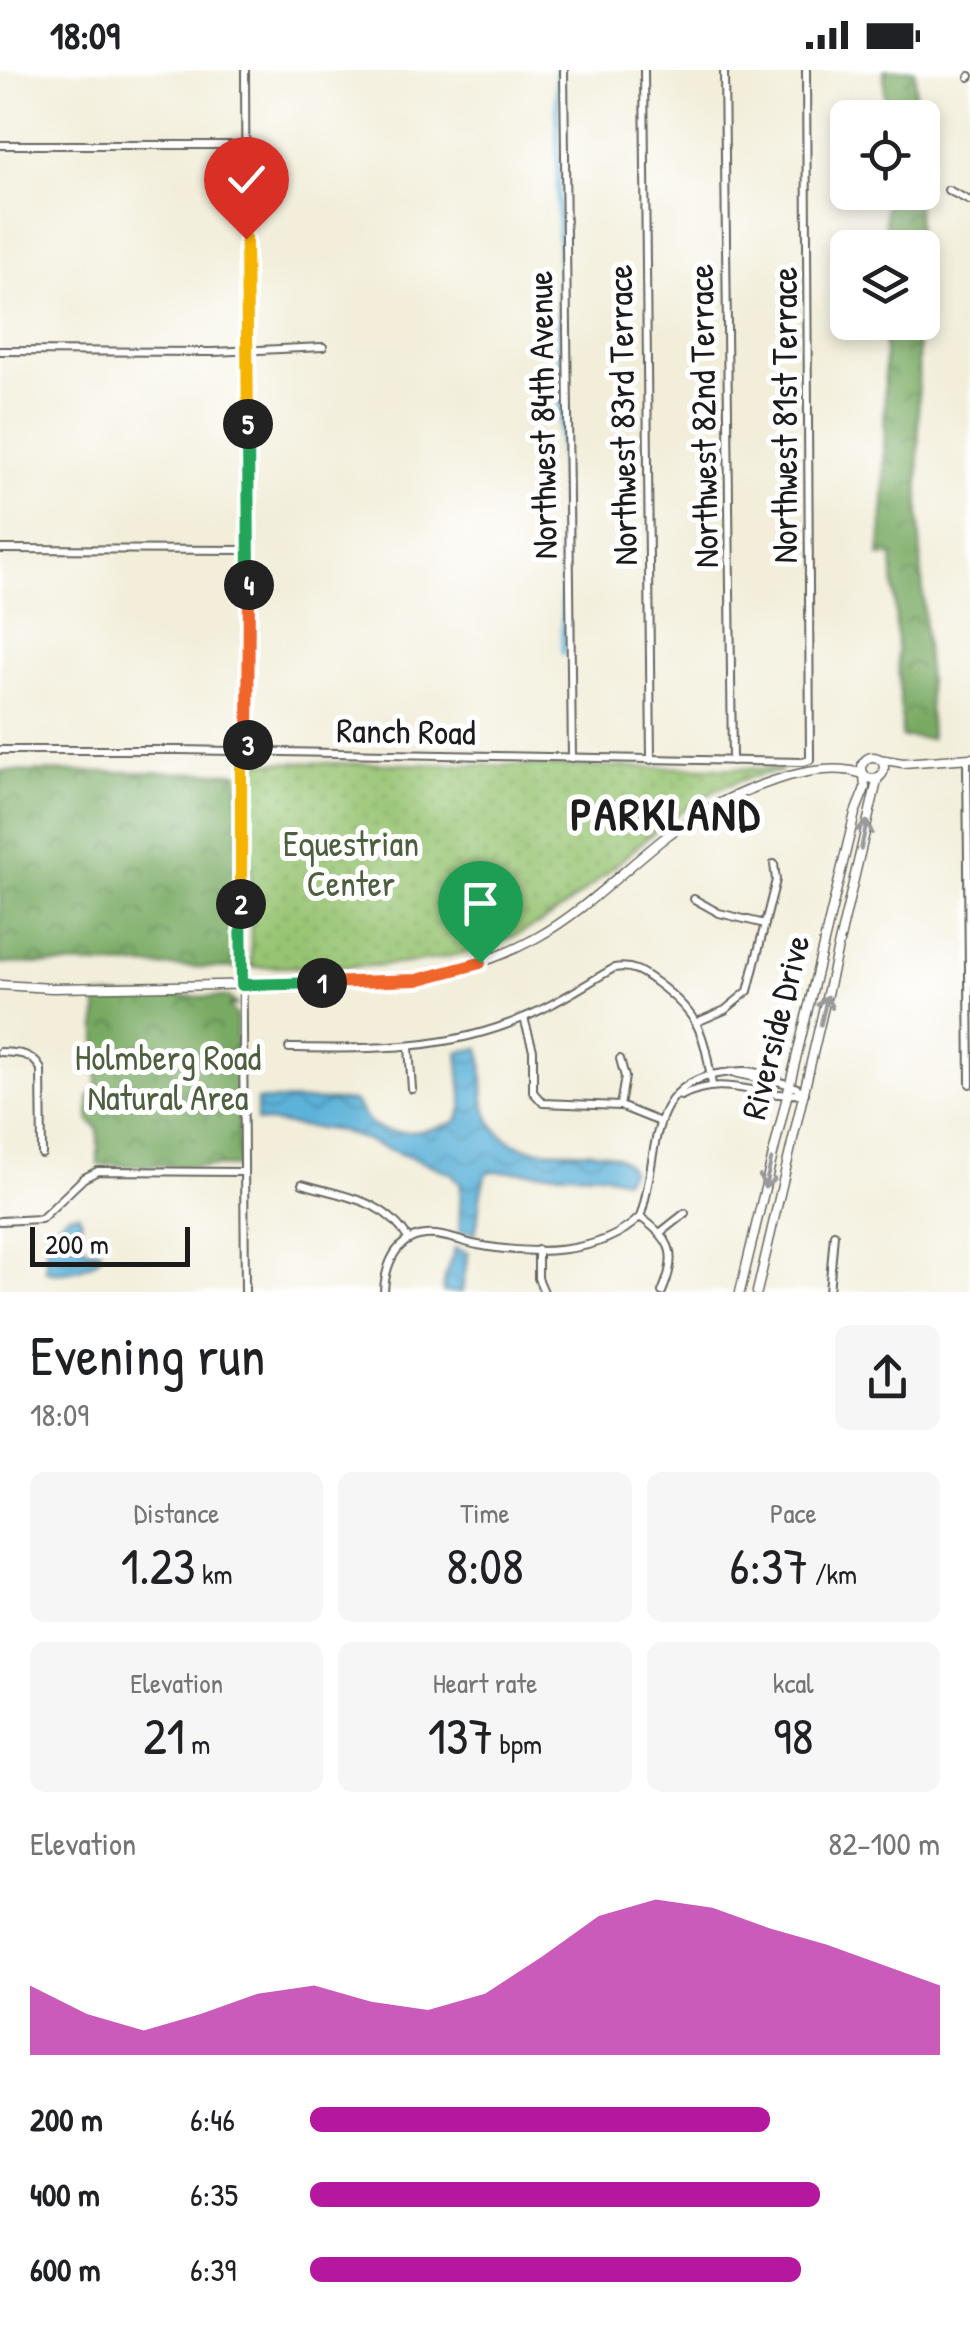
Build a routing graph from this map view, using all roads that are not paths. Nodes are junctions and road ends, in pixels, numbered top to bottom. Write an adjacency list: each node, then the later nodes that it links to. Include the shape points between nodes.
1 (245, 70): 7 (street)
2 (564, 70): 17 (street, Northwest 84th Avenue)
3 (644, 70): 20 (street, Northwest 83rd Terrace)
4 (724, 70): 22 (street, Northwest 82nd Terrace)
5 (806, 70): 21 (street, Northwest 81st Terrace)
6 (0, 145): 7 (street)
7 (245, 145): 11 (street)
8 (948, 190): 9 (street)
9 (970, 201)
10 (324, 347): 11 (street)
11 (247, 351): 12 (street); 14 (street)
12 (0, 352)
13 (0, 549): 14 (street)
14 (249, 550): 16 (street)
15 (0, 750): 16 (street, Ranch Road)
16 (245, 752): 17 (street, Ranch Road); 33 (street)
17 (572, 758): 20 (street, Ranch Road)
18 (969, 758): 24 (street); 45 (street)
19 (878, 759): 23 (street); 24 (street); 27 (street)
20 (651, 760): 22 (street, Ranch Road)
21 (810, 760): 22 (street, Ranch Road)
22 (732, 761)
23 (865, 761): 25 (street); 26 (street, Riverside Drive)
24 (903, 763): 27 (street)
25 (847, 769): 26 (street); 28 (street, via 860,778); 33 (street, via 786,777 710,808 569,918 480,963 417,980)
26 (864, 774): 27 (street); 28 (street, Riverside Drive)
27 (880, 775): 49 (street, Riverside Drive, one-way to 27)
28 (856, 814): 44 (street, Riverside Drive)
29 (774, 864): 31 (street)
30 (694, 899): 31 (street)
31 (764, 924): 35 (street, via 748,991)
32 (0, 985): 33 (street)
33 (242, 985): 55 (street)
34 (524, 1018): 35 (street, via 626,966 681,1000); 37 (street); 52 (street, via 536,1099)
35 (697, 1022): 41 (street)
36 (289, 1048): 37 (street)
37 (408, 1048): 48 (street)
38 (0, 1052): 54 (street, via 26,1054 40,1069)
39 (620, 1059): 52 (street)
40 (735, 1072): 41 (street); 42 (street); 43 (street)
41 (710, 1075): 46 (street); 51 (street)
42 (745, 1076): 43 (street); 47 (street)
43 (770, 1079): 44 (street)
44 (790, 1083): 49 (street); 50 (street, Riverside Drive)
45 (970, 1084)
46 (712, 1085): 47 (street); 51 (street)
47 (743, 1086): 50 (street)
48 (412, 1090)
49 (804, 1092): 50 (street); 69 (street, Riverside Drive)
50 (786, 1096): 68 (street, Riverside Drive, one-way to 68)
51 (671, 1102): 53 (street)
52 (620, 1106): 53 (street)
53 (660, 1122): 58 (street)
54 (42, 1154)
55 (244, 1172): 59 (street, via 98,1171 42,1219); 64 (street)
56 (302, 1184): 62 (street, via 377,1206 398,1221)
57 (686, 1213): 60 (street)
58 (640, 1217): 60 (street); 63 (street, via 612,1239)
59 (0, 1221)
60 (661, 1232): 67 (street, via 672,1270)
61 (834, 1234): 70 (street)
62 (408, 1240): 63 (street, via 432,1235); 65 (street, via 392,1257)
63 (538, 1250): 66 (street)
64 (246, 1292)
65 (384, 1292)
66 (544, 1292)
67 (662, 1292)
68 (740, 1292)
69 (757, 1292)
70 (829, 1292)

